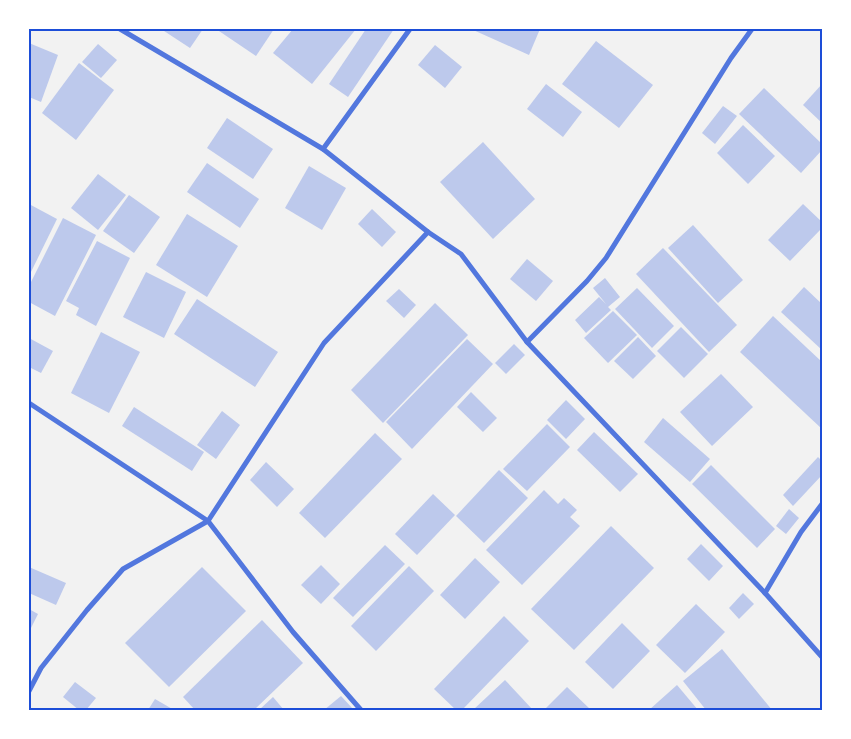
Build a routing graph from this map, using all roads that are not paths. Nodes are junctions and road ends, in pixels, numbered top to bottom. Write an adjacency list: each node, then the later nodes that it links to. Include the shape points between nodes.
1 (120, 29): 4 (street)
2 (410, 29): 4 (street)
3 (752, 29): 6 (street, via 606,258 588,281)
4 (323, 149): 5 (street)
5 (428, 232): 6 (street, via 461,254); 9 (street, via 324,343)
6 (527, 342): 10 (street)
7 (29, 403): 9 (street)
8 (822, 504): 10 (street, via 801,532)
9 (208, 521): 12 (street, via 122,569 41,668); 13 (street, via 293,632)
10 (766, 593): 11 (street)
11 (822, 657)
12 (29, 691)
13 (362, 710)

